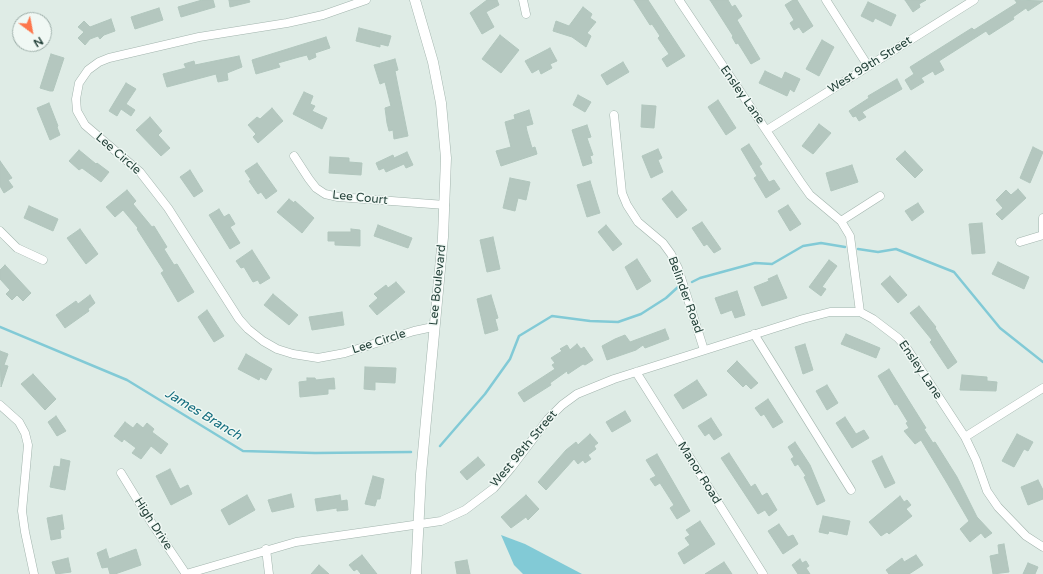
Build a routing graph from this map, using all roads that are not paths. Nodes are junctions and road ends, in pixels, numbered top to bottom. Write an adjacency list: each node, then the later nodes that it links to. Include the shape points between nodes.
1 (366, 0): 21 (street, Lee Circle, via 323,15 192,38 109,58 88,70 79,83 77,111 85,125 140,172 168,208 239,319 248,329 277,349 318,358 345,354)
2 (415, 0): 13 (street, Lee Boulevard, via 433,62 441,103 446,158)
3 (523, 0): 7 (street)
4 (680, 0): 10 (street, Ensley Lane)
5 (826, 0): 8 (street)
6 (974, 0): 8 (street, West 99th Street)
7 (526, 14)
8 (868, 66): 10 (street, West 99th Street)
9 (614, 115): 23 (street, Belinder Road, via 622,193 638,222 658,238 671,254 678,268)
10 (767, 130): 15 (street, Ensley Lane, via 810,195)
11 (294, 156): 13 (street, Lee Court, via 308,179 325,194)
12 (880, 196): 15 (street)
13 (445, 205): 21 (street, Lee Boulevard, via 438,305)
14 (1043, 218): 17 (street)
15 (841, 221): 20 (street, Ensley Lane, via 850,236)
16 (0, 231): 19 (street, via 17,248)
17 (1043, 235): 18 (street)
18 (1020, 242)
19 (43, 260)
20 (860, 312): 22 (street, West 98th Street, via 818,314); 27 (street, Ensley Lane, via 886,328 906,347)
21 (433, 327): 30 (street, Lee Boulevard, via 433,355)
22 (754, 334): 23 (street, West 98th Street); 29 (street)
23 (704, 350): 24 (street, West 98th Street)
24 (636, 372): 30 (street, West 98th Street, via 593,386 570,399 548,418 494,488 479,500 441,521); 37 (street, Manor Road)
25 (1043, 388): 27 (street)
26 (0, 405): 33 (street, via 19,422 28,445 22,511)
27 (965, 437): 31 (street, Ensley Lane, via 987,491 996,505 1026,536)
28 (121, 473): 34 (street, High Drive)
29 (851, 490)
30 (418, 525): 32 (street, West 98th Street, via 296,542); 36 (street, Lee Boulevard)
31 (1043, 547)
32 (266, 549): 34 (street, West 98th Street); 35 (street)
33 (34, 574)
34 (186, 574)
35 (269, 574)
36 (416, 574)
37 (763, 574)

